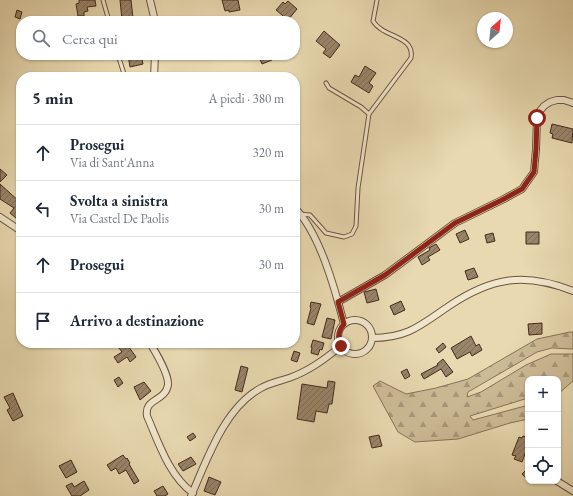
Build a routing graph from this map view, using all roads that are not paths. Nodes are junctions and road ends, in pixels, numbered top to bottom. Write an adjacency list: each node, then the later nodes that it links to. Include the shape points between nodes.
1 (103, 0): 4 (lane)
2 (150, 0): 5 (street)
3 (377, 0): 12 (lane, via 373,21 376,26 410,45 412,52 411,58)
4 (108, 16)
5 (154, 16)
6 (120, 60): 8 (lane)
7 (155, 60): 9 (street)
8 (123, 72)
9 (154, 72)
10 (326, 83): 12 (lane, via 329,88)
11 (573, 103): 17 (street, via 557,100 544,106 539,112 534,172 522,189 455,223 385,275)
12 (369, 114): 13 (lane, via 358,188 357,221 352,234 344,237 326,233 310,215)
13 (300, 214): 17 (street, via 318,245)
14 (0, 217): 15 (street)
15 (16, 228)
16 (573, 291): 19 (street, via 533,280 505,281 474,291 423,325 406,333)
17 (338, 302): 18 (street)
18 (344, 324): 19 (street, via 354,320 365,323 372,332); 20 (street, via 338,337)
19 (372, 338): 20 (street, via 368,347 360,353 349,353)
20 (341, 346): 24 (street, via 314,366 265,386 244,401 223,428)
21 (153, 348): 24 (street, via 166,374 168,386 163,396 148,406 147,416 164,456 184,487)
22 (561, 484): 23 (street)
23 (573, 491)
24 (192, 494)

